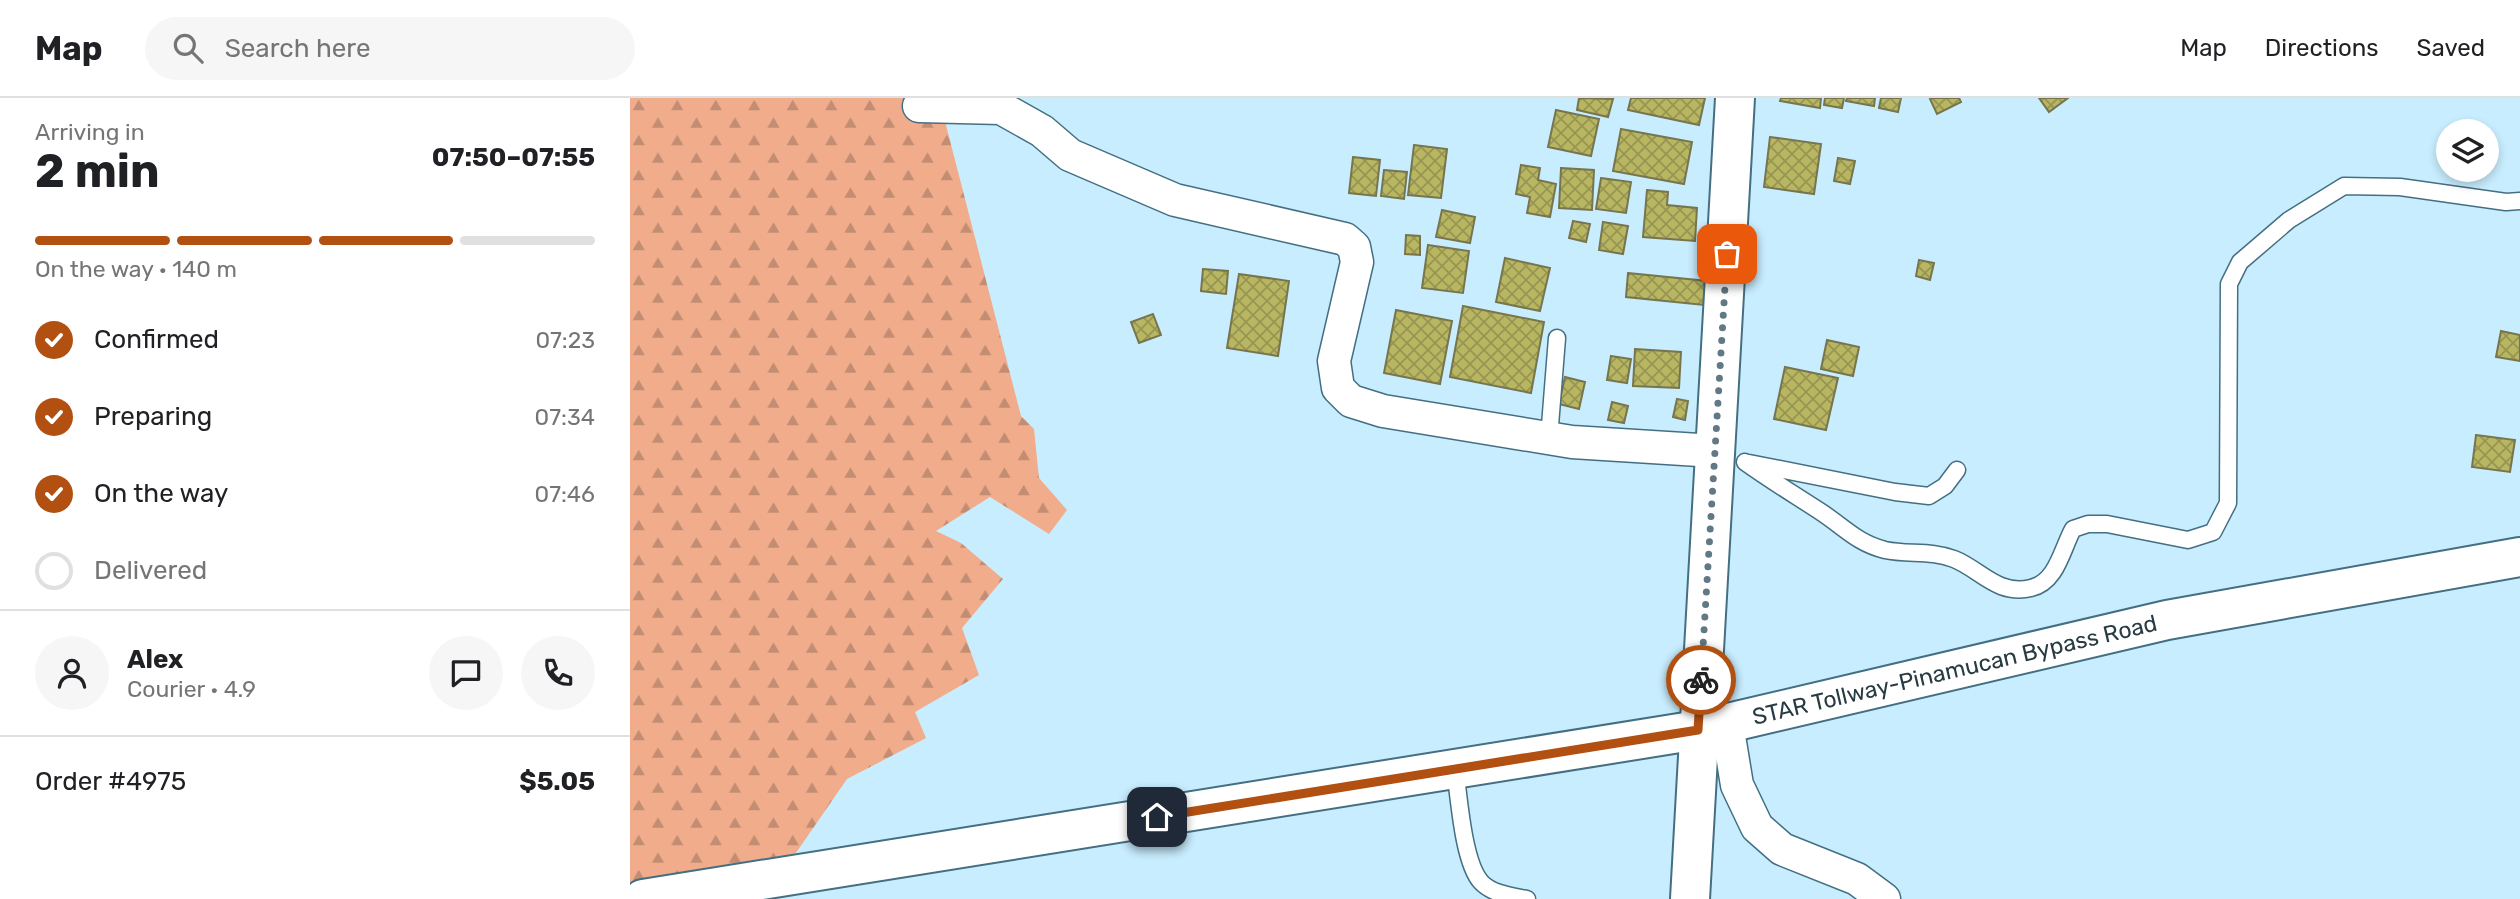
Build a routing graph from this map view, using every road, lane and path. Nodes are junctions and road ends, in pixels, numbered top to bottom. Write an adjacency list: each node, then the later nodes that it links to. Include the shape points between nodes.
1 (1735, 98): 6 (main road)
2 (919, 106): 5 (street, via 1001,108 1042,131 1070,155 1175,200 1345,239 1354,247 1357,262 1334,361 1338,388 1351,401 1383,411)
3 (2520, 201): 6 (lane, via 2400,187 2344,186 2290,220 2240,262 2229,284 2228,503 2213,532 2188,540 2088,524 2073,529 2049,578 2032,588 2010,588 1940,554 1886,550 1856,539 1823,513)
4 (1557, 338): 5 (lane)
5 (1549, 438): 6 (street)
6 (1730, 457): 7 (lane, via 1929,496 1945,486); 9 (main road)
7 (1957, 470)
8 (2520, 557): 9 (main road, STAR Tollway-Pinamucan Bypass Road, via 2168,620)
9 (1713, 727): 10 (main road, STAR Tollway-Pinamucan Bypass Road); 13 (main road); 14 (street, via 1757,827 1782,849 1857,879)
10 (1454, 769): 11 (main road, STAR Tollway-Pinamucan Bypass Road); 12 (lane, via 1470,862 1482,883 1505,895)
11 (643, 899)
12 (1527, 899)
13 (1690, 899)
14 (1884, 899)

